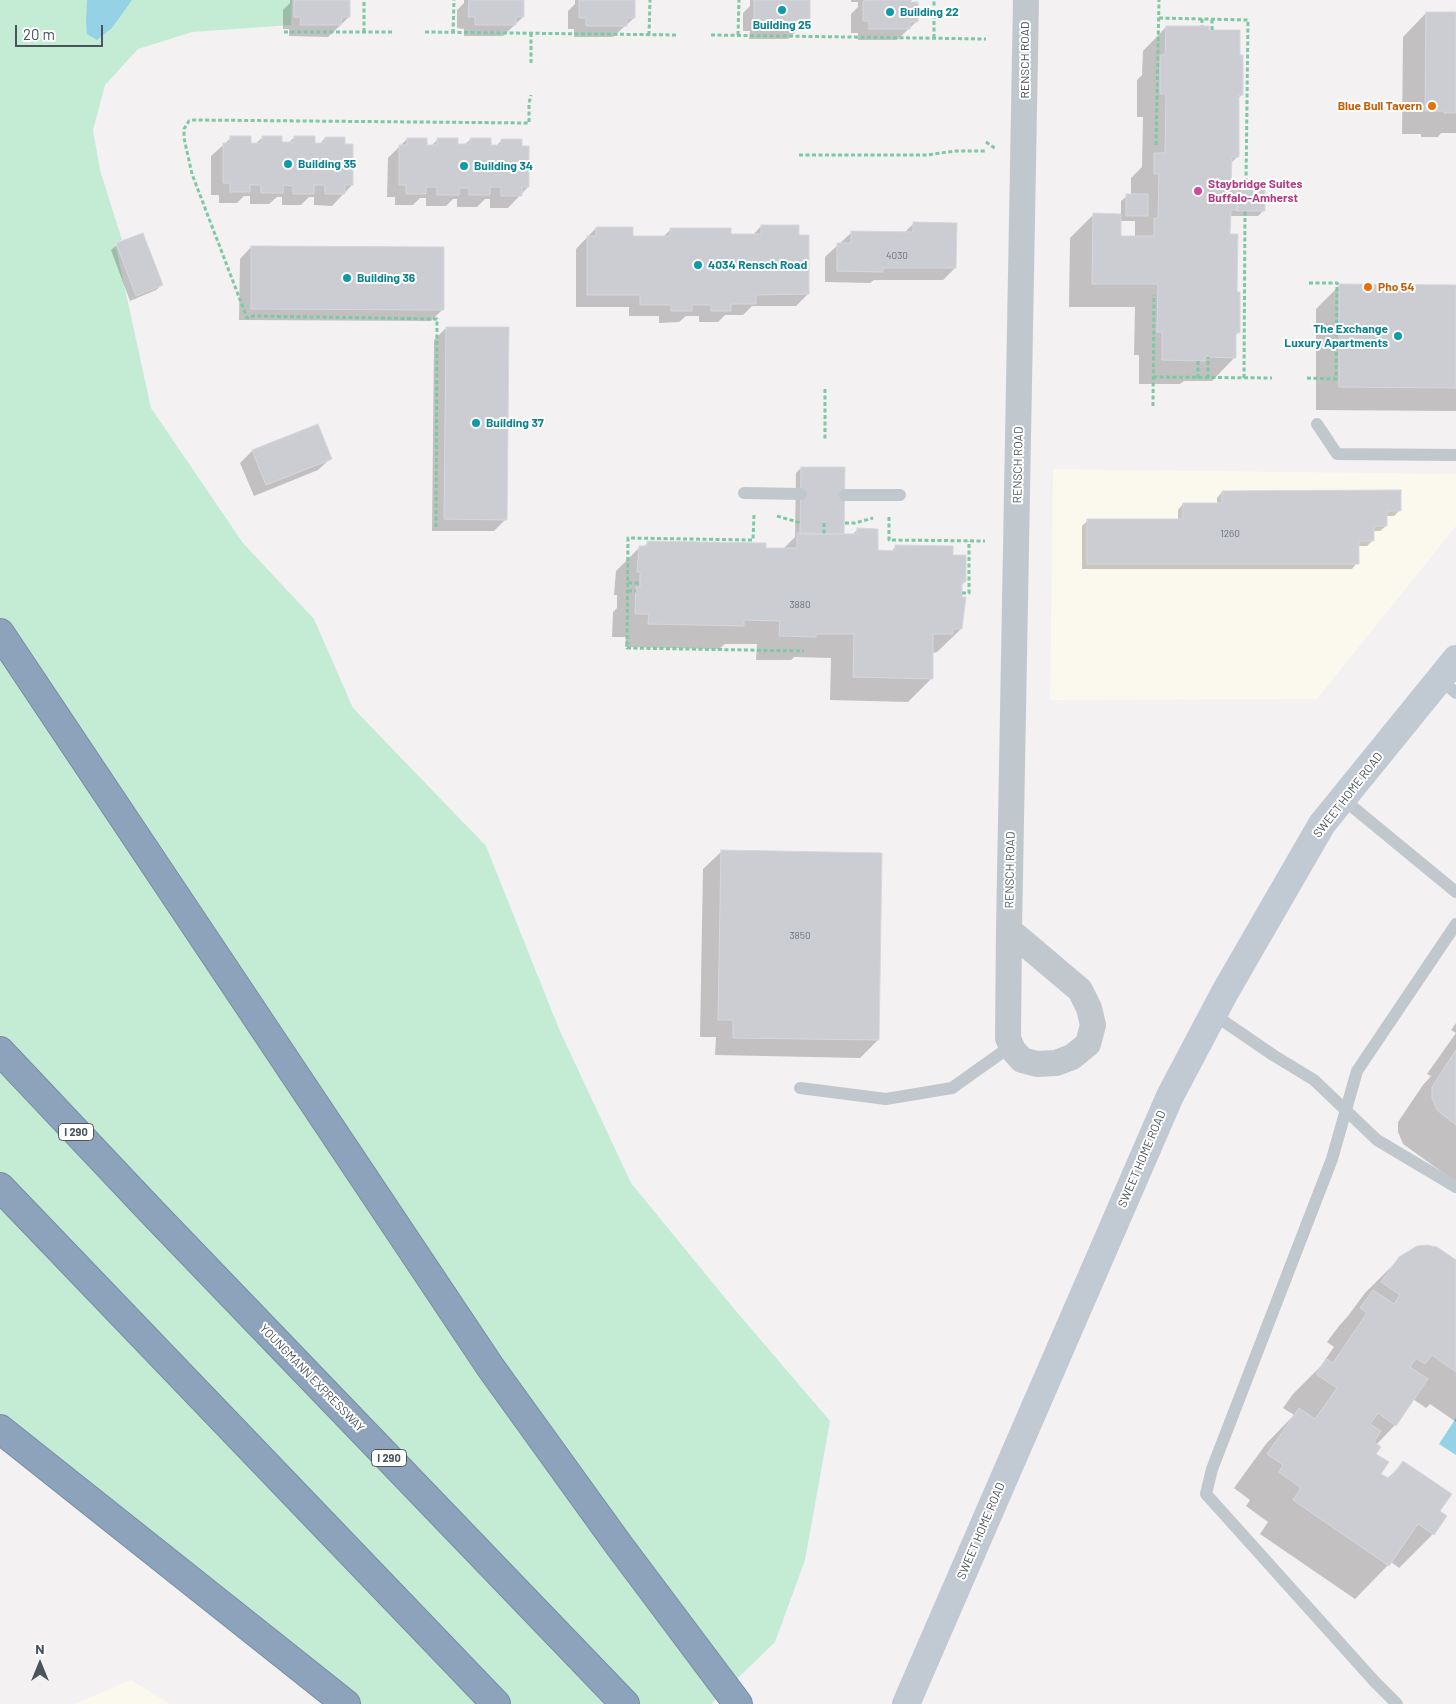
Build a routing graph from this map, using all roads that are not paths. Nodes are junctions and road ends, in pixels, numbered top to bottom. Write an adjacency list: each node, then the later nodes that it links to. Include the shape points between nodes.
1 (1026, 0): 13 (street, RENSCH ROAD)
2 (1317, 424): 3 (lane, via 1337,454)
3 (1456, 455)
4 (744, 493): 5 (lane)
5 (801, 494)
6 (845, 495): 7 (lane)
7 (900, 495)
8 (0, 633): 25 (highway, via 491,1368)
9 (1451, 677): 10 (main road, SWEET HOME ROAD)
10 (1343, 799): 11 (lane); 14 (main road, SWEET HOME ROAD, via 1322,824)
11 (1456, 892)
12 (1456, 924): 18 (lane, via 1357,1072)
13 (1009, 930): 15 (street, RENSCH ROAD, via 1008,1038); 15 (street, via 1080,990 1093,1025 1088,1044 1072,1057 1056,1063 1037,1064 1022,1060)
14 (1213, 1014): 18 (lane, via 1314,1080); 26 (main road, SWEET HOME ROAD, via 1170,1096)
15 (1011, 1046): 17 (lane, via 952,1088 886,1099)
16 (0, 1051): 24 (highway, YOUNGMANN EXPRESSWAY / I 290)
17 (800, 1088)
18 (1346, 1111): 20 (lane, via 1377,1140); 27 (lane, via 1332,1159 1212,1469 1206,1494)
19 (0, 1187): 23 (highway)
20 (1456, 1187)
21 (0, 1429): 22 (highway)
22 (346, 1704)
23 (496, 1704)
24 (626, 1704)
25 (738, 1704)
26 (906, 1704)
27 (1397, 1704)

